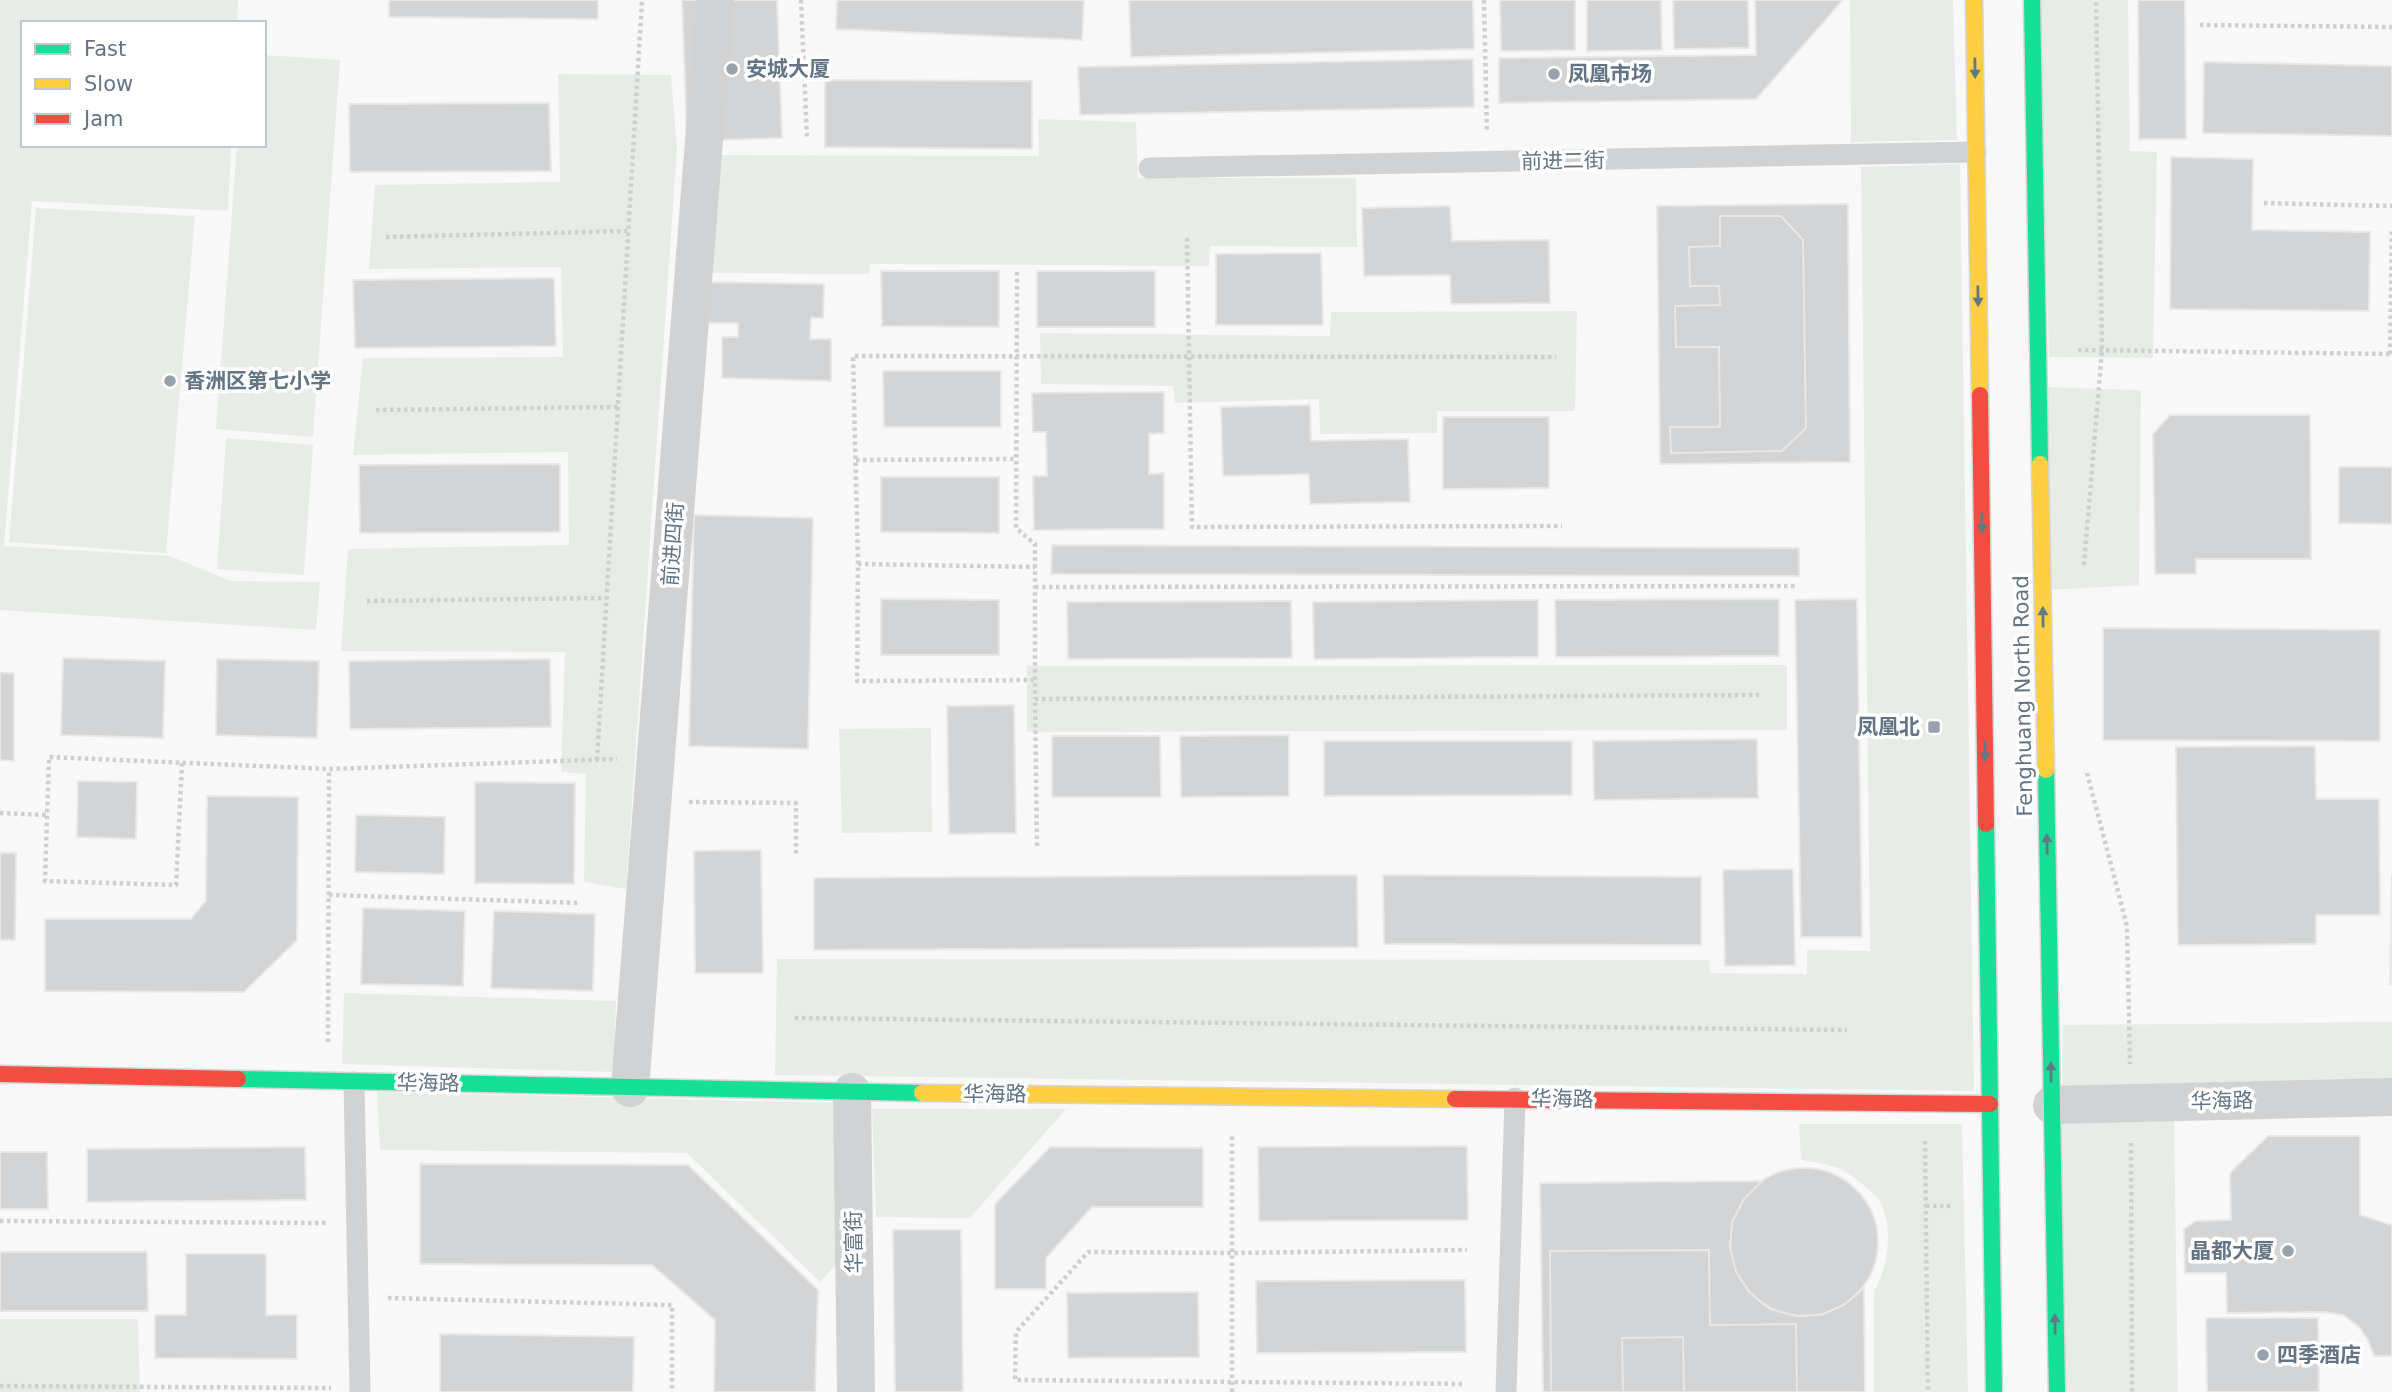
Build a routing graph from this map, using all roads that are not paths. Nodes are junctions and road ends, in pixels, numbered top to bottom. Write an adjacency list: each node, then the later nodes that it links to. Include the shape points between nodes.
1 (715, 0): 8 (street, 前进四街)
2 (1974, 0): 4 (main road, Fenghuang North Road, one-way to 4)
3 (2032, 0): 13 (main road, Fenghuang North Road, one-way to 3)
4 (1976, 152): 5 (lane, 前进二街); 12 (main road, Fenghuang North Road, one-way to 12)
5 (1149, 168)
6 (0, 1074): 7 (main road, 华海路)
7 (354, 1082): 8 (main road, 华海路); 14 (lane)
8 (630, 1088): 9 (main road, 华海路)
9 (852, 1093): 11 (main road, 华海路); 15 (street, 华富街)
10 (2392, 1097): 13 (street, 华海路)
11 (1515, 1098): 12 (main road, 华海路); 16 (lane)
12 (1990, 1104): 17 (main road, Fenghuang North Road)
13 (2052, 1105): 18 (main road, Fenghuang North Road, one-way to 13)
14 (360, 1390)
15 (856, 1392)
16 (1506, 1392)
17 (1994, 1392)
18 (2057, 1392)

